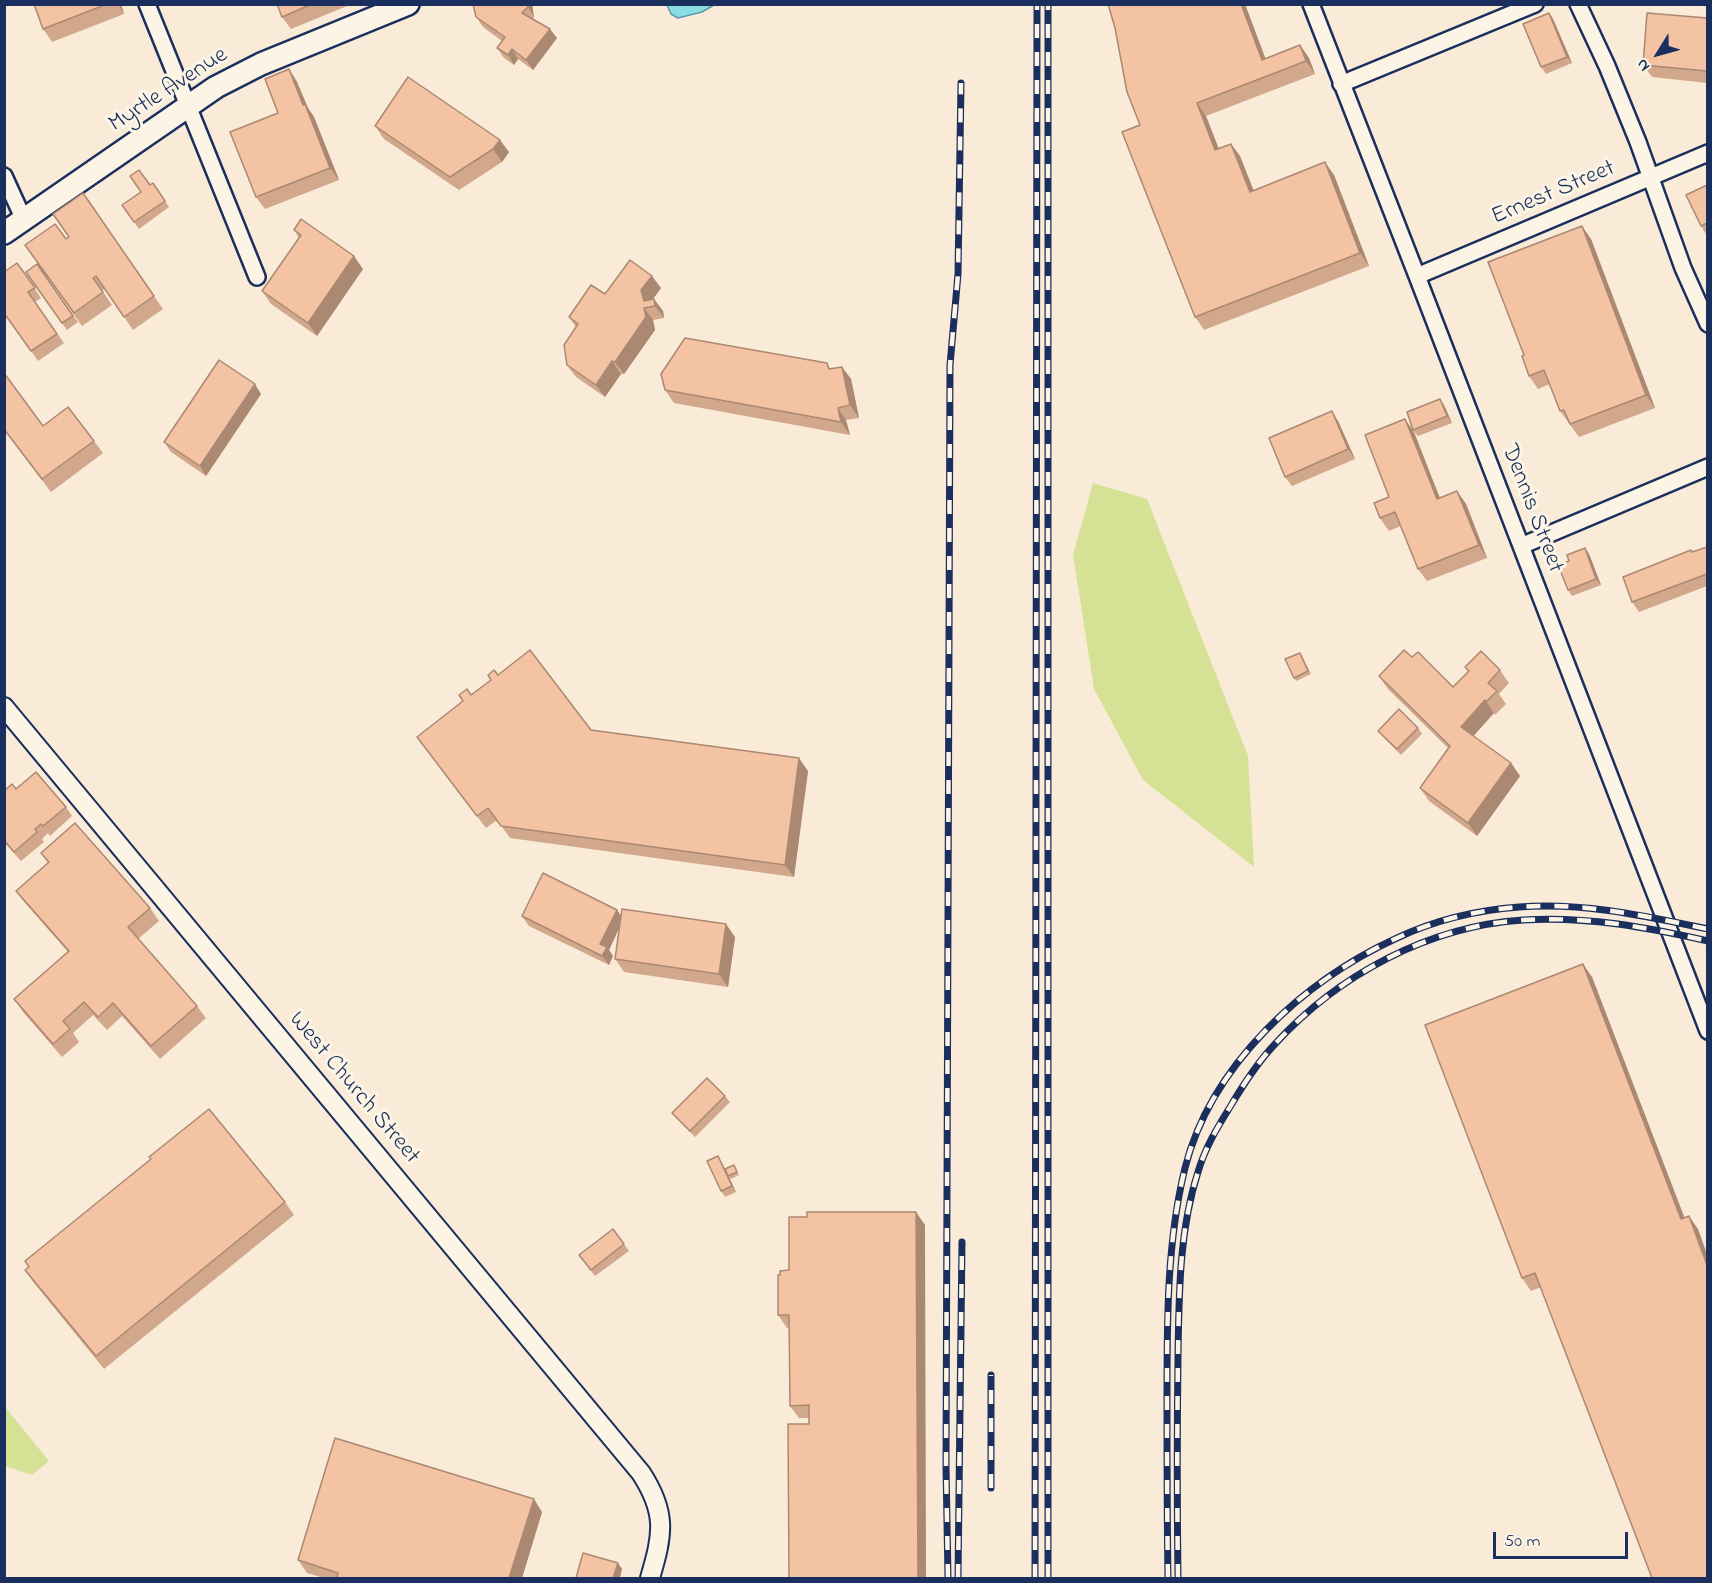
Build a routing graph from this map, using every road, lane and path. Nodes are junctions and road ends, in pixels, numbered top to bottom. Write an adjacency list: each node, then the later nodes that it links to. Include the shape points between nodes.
1 (147, 4): 7 (street)
2 (1311, 4): 6 (street, Dennis Street)
3 (1535, 4): 6 (street)
4 (1578, 4): 10 (street)
5 (395, 7): 7 (main road, Myrtle Avenue, via 261,64)
6 (1341, 84): 13 (street, Dennis Street)
7 (188, 105): 11 (main road, Myrtle Avenue); 14 (street)
8 (1707, 153): 10 (street, Ernest Street)
9 (4, 176): 11 (street)
10 (1652, 177): 13 (street, Ernest Street); 15 (street)
11 (24, 220): 12 (main road, Myrtle Avenue)
12 (4, 233)
13 (1417, 276): 17 (street, Dennis Street)
14 (257, 277)
15 (1707, 324)
16 (1707, 467): 17 (street)
17 (1521, 546): 19 (street, Dennis Street)
18 (4, 707): 20 (street, West Church Street, via 627,1455 652,1490 661,1522)
19 (1707, 1031)
20 (650, 1578)

